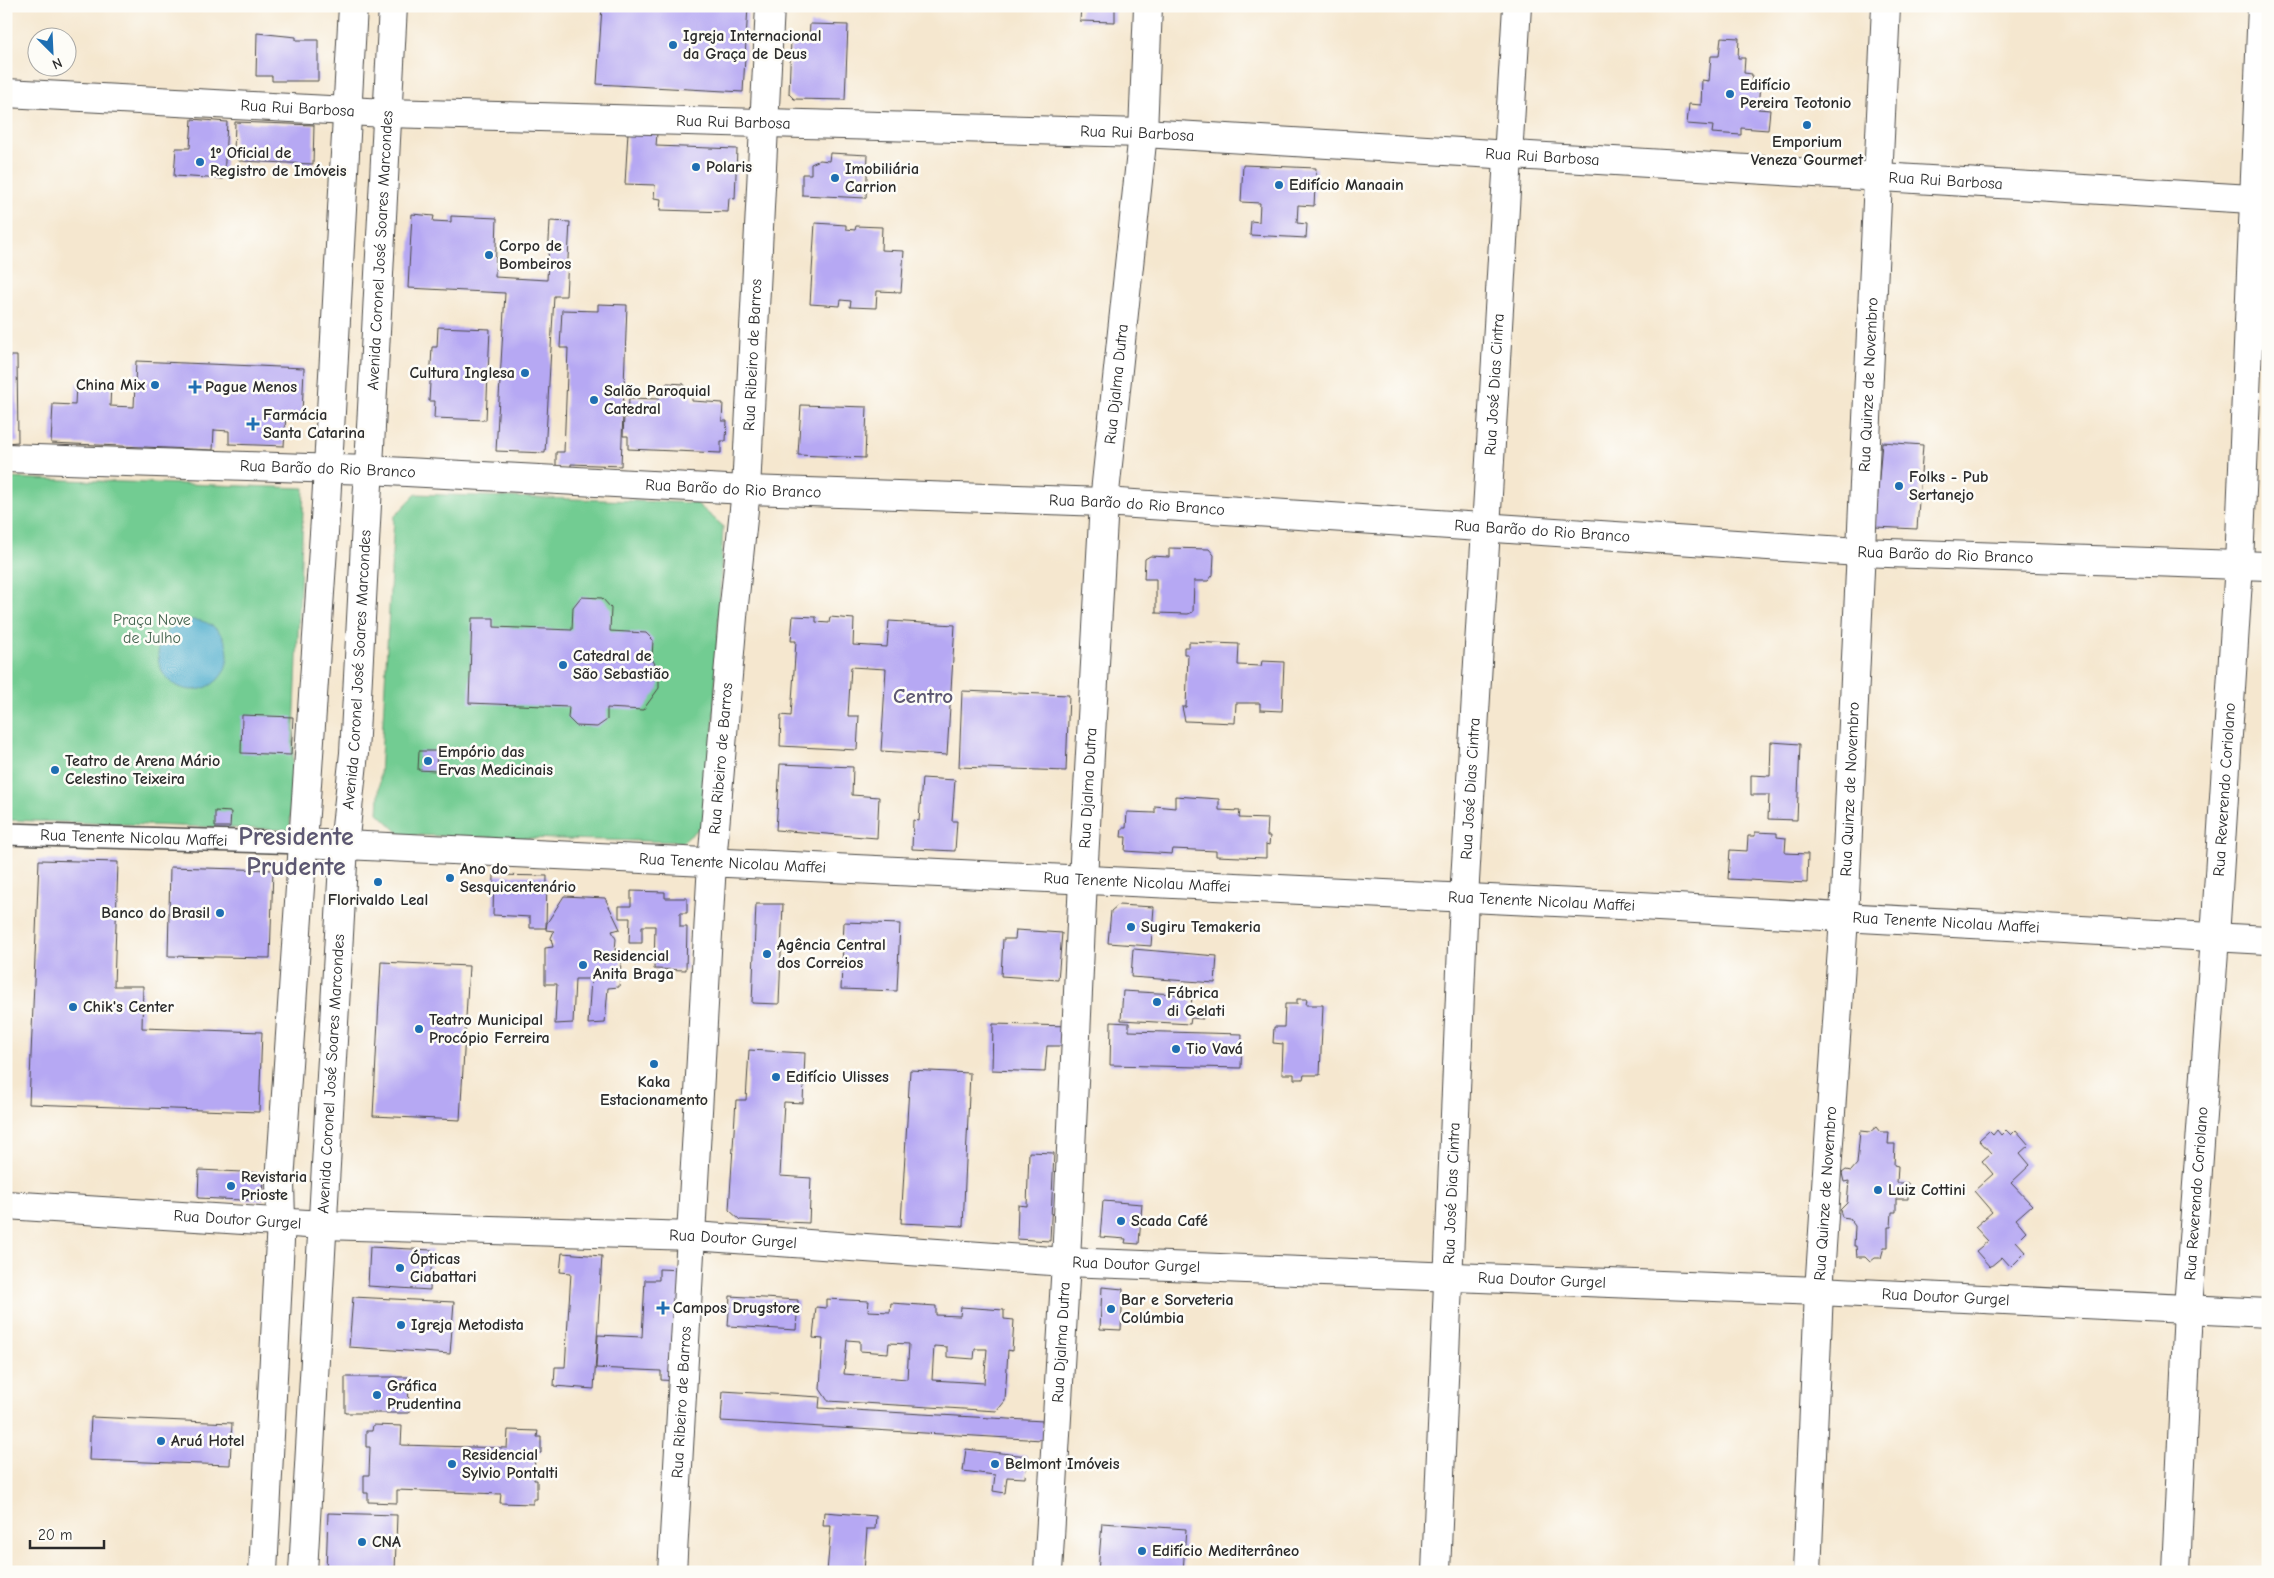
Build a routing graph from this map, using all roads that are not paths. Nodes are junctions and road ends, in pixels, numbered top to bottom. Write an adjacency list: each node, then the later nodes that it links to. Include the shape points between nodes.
1 (352, 6): 9 (street)
2 (393, 6): 10 (street, Avenida Coronel José Soares Marcondes)
3 (770, 6): 11 (street, Rua Ribeiro de Barros)
4 (1148, 6): 12 (street, Rua Djalma Dutra)
5 (1517, 6): 13 (street, Rua José Dias Cintra)
6 (1886, 6): 14 (street, Rua Quinze de Novembro)
7 (2262, 6): 15 (street, Rua Reverendo Coriolano)
8 (6, 93): 9 (street, Rua Rui Barbosa)
9 (347, 111): 10 (street, Rua Rui Barbosa); 17 (street)
10 (386, 113): 11 (street, Rua Rui Barbosa); 18 (street, Avenida Coronel José Soares Marcondes)
11 (765, 122): 12 (street, Rua Rui Barbosa); 19 (street, Rua Ribeiro de Barros)
12 (1143, 133): 13 (street, Rua Rui Barbosa); 20 (street, Rua Djalma Dutra)
13 (1508, 155): 14 (street, Rua Rui Barbosa); 21 (street, Rua José Dias Cintra)
14 (1878, 176): 15 (street, Rua Rui Barbosa); 22 (street, Rua Quinze de Novembro)
15 (2260, 200): 23 (street, Rua Reverendo Coriolano)
16 (6, 458): 17 (street, Rua Barão do Rio Branco)
17 (327, 470): 18 (street, Rua Barão do Rio Branco); 26 (street)
18 (368, 470): 19 (street, Rua Barão do Rio Branco); 27 (street, Avenida Coronel José Soares Marcondes, via 354,753)
19 (746, 490): 20 (street, Rua Barão do Rio Branco); 28 (street, Rua Ribeiro de Barros)
20 (1104, 502): 21 (street, Rua Barão do Rio Branco); 29 (street, Rua Djalma Dutra)
21 (1486, 526): 22 (street, Rua Barão do Rio Branco); 30 (street, Rua José Dias Cintra)
22 (1860, 552): 23 (street, Rua Barão do Rio Branco); 31 (street, Rua Quinze de Novembro)
23 (2239, 564): 24 (street, Rua Barão do Rio Branco); 32 (street, Rua Reverendo Coriolano)
24 (2268, 566)
25 (6, 834): 26 (street, Rua Tenente Nicolau Maffei)
26 (302, 843): 27 (street, Rua Tenente Nicolau Maffei); 35 (street, via 280,1182)
27 (344, 846): 28 (street, Rua Tenente Nicolau Maffei); 36 (street, Avenida Coronel José Soares Marcondes)
28 (712, 864): 29 (street, Rua Tenente Nicolau Maffei); 37 (street, Rua Ribeiro de Barros)
29 (1083, 879): 30 (street, Rua Tenente Nicolau Maffei); 38 (street, Rua Djalma Dutra)
30 (1464, 898): 31 (street, Rua Tenente Nicolau Maffei); 39 (street, Rua José Dias Cintra)
31 (1844, 918): 32 (street, Rua Tenente Nicolau Maffei); 40 (street, Rua Quinze de Novembro)
32 (2215, 937): 33 (street, Rua Tenente Nicolau Maffei); 41 (street, Rua Reverendo Coriolano)
33 (2268, 940)
34 (6, 1205): 35 (street, Rua Doutor Gurgel)
35 (281, 1221): 36 (street, Rua Doutor Gurgel); 43 (street)
36 (323, 1225): 37 (street, Rua Doutor Gurgel); 44 (street, Avenida Coronel José Soares Marcondes)
37 (692, 1236): 38 (street, Rua Doutor Gurgel); 45 (street, Rua Ribeiro de Barros)
38 (1066, 1262): 39 (street, Rua Doutor Gurgel); 46 (street, Rua Djalma Dutra)
39 (1450, 1277): 40 (street, Rua Doutor Gurgel); 47 (street, Rua José Dias Cintra)
40 (1819, 1291): 41 (street, Rua Doutor Gurgel); 48 (street, Rua Quinze de Novembro)
41 (2188, 1308): 42 (street, Rua Doutor Gurgel); 49 (street, Rua Reverendo Coriolano)
42 (2268, 1313)
43 (264, 1572)
44 (303, 1572)
45 (672, 1572)
46 (1048, 1572)
47 (1436, 1572)
48 (1806, 1572)
49 (2176, 1572)

